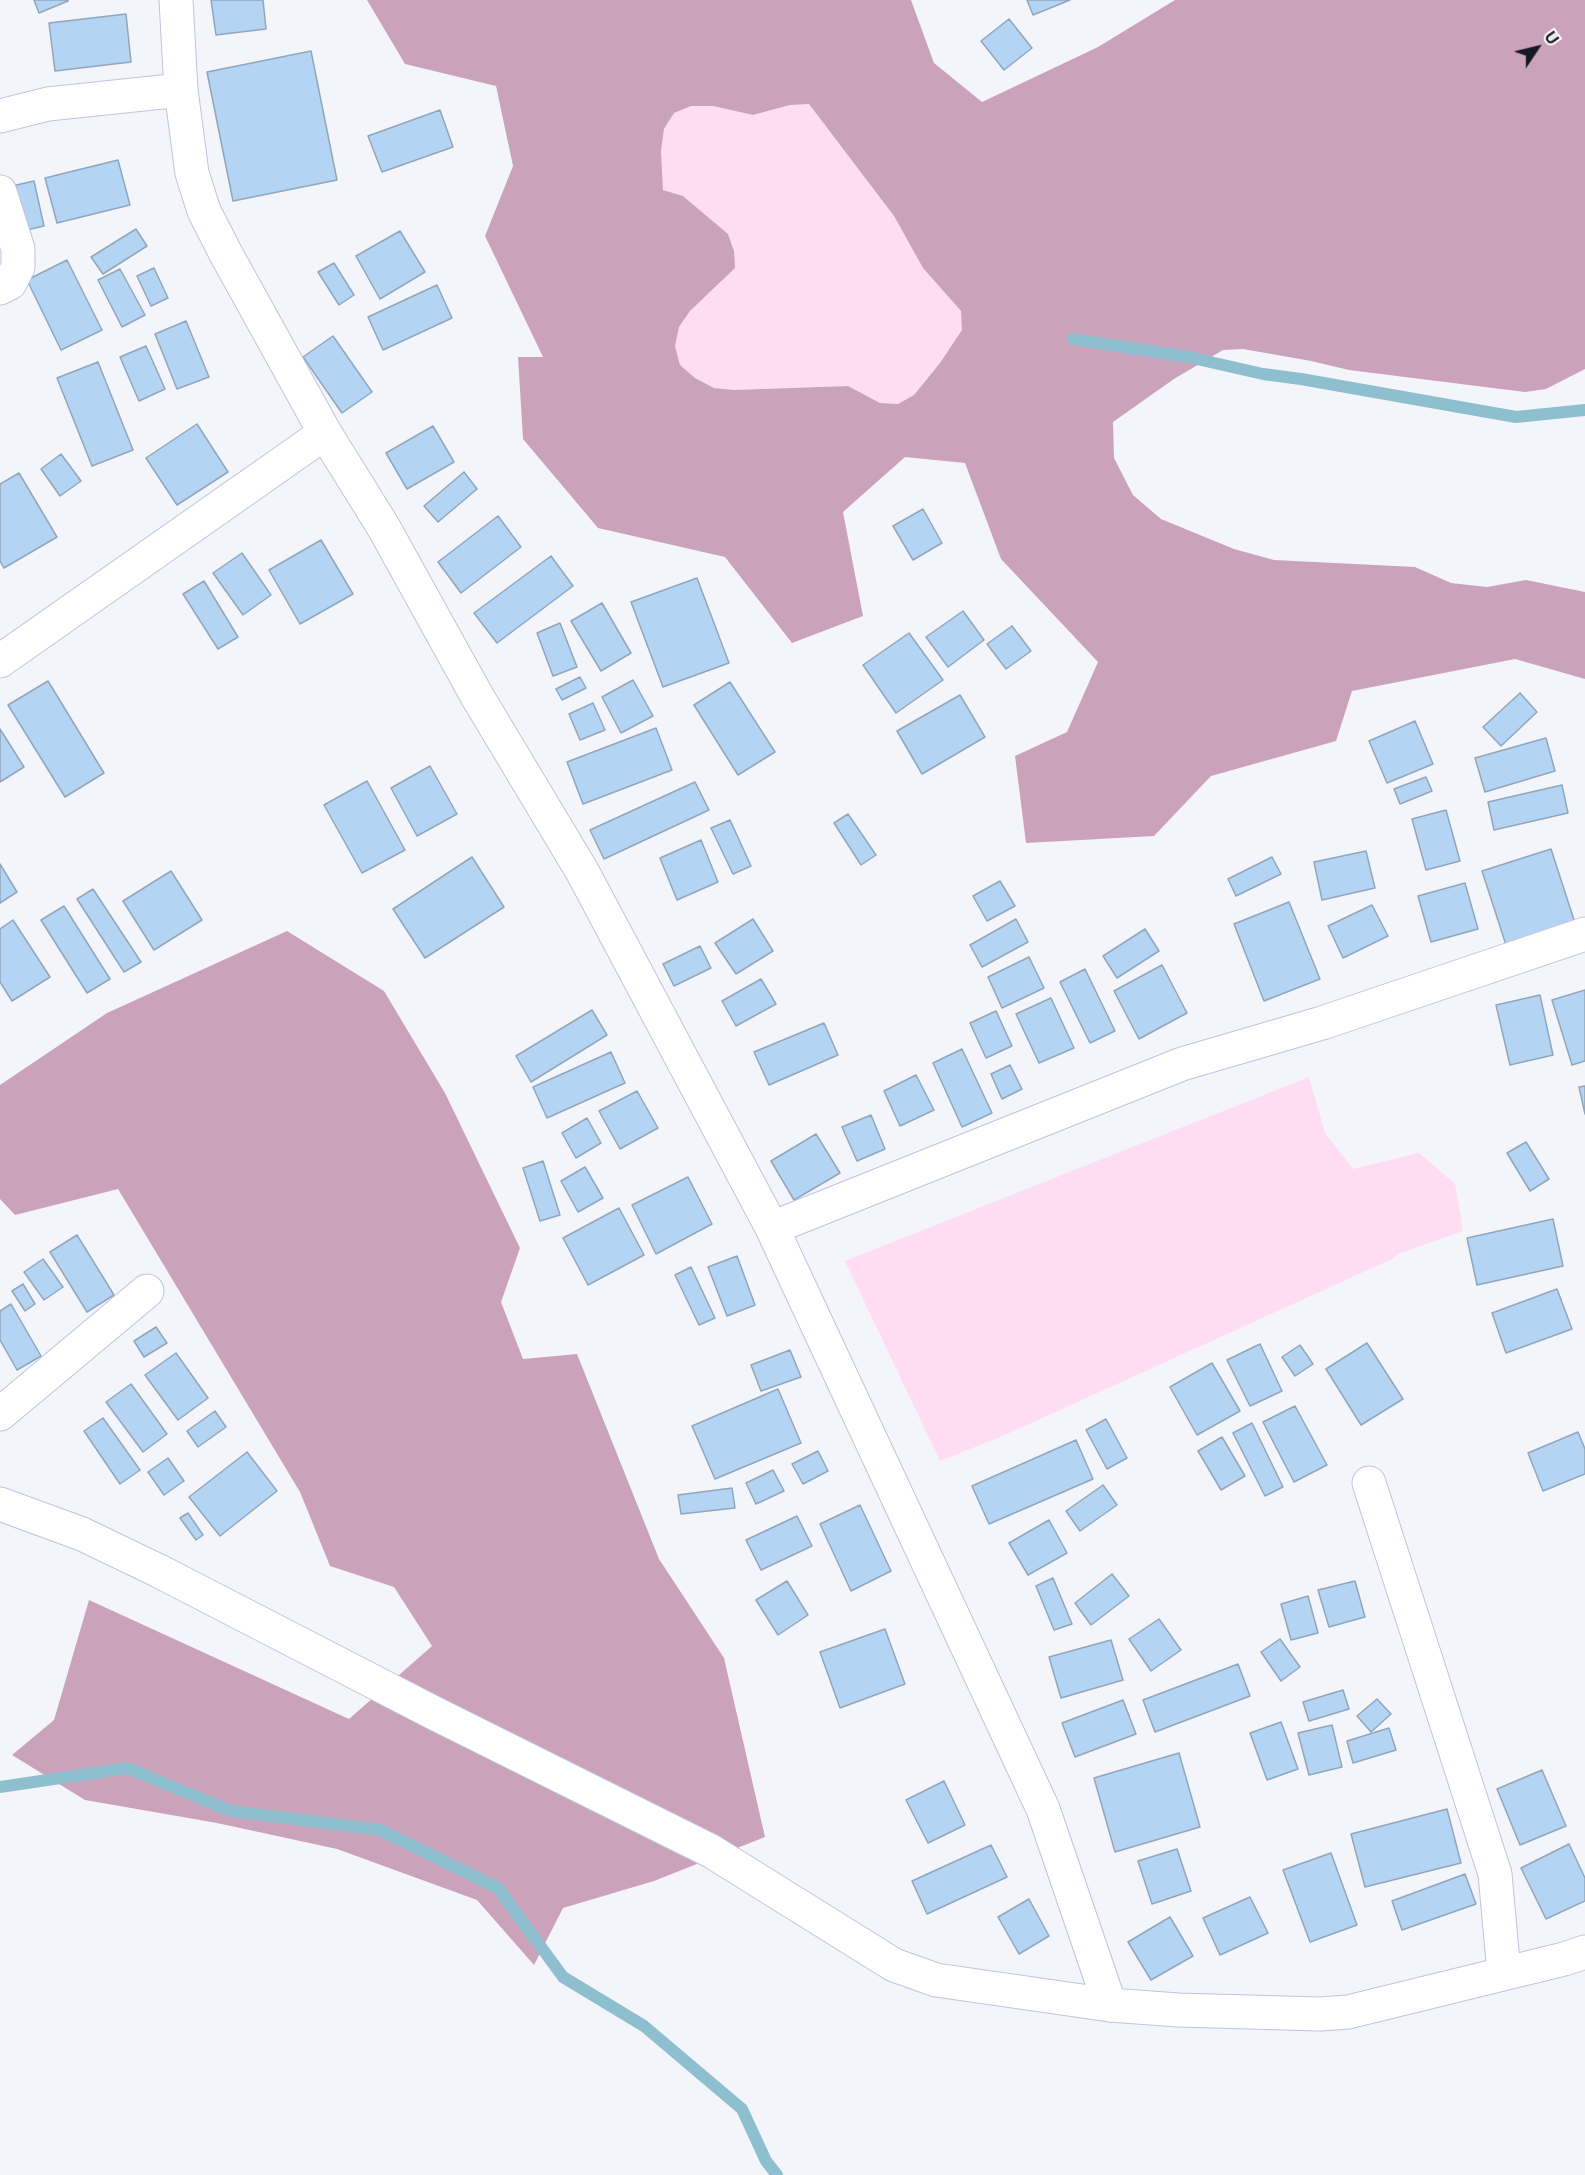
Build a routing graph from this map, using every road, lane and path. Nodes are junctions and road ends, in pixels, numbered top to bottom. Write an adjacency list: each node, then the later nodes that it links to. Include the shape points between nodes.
1 (176, 0): 2 (street)
2 (182, 90): 3 (street, via 48,104); 6 (street, via 192,173 204,211)
3 (0, 116)
4 (0, 192): 5 (street, via 18,249 18,267 10,283)
5 (0, 288)
6 (325, 433): 7 (street); 9 (street, via 582,871)
7 (0, 661)
8 (1585, 934): 9 (street, via 1322,1023 1182,1064)
9 (772, 1228): 16 (street, via 1043,1809)
10 (147, 1291): 11 (street)
11 (0, 1414)
12 (1369, 1483): 15 (street, via 1495,1874)
13 (0, 1504): 16 (street, via 82,1534 159,1570 711,1851 894,1965 936,1980)
14 (1578, 1960): 15 (street)
15 (1504, 1973): 16 (street, via 1348,2012)
16 (1110, 2005)

